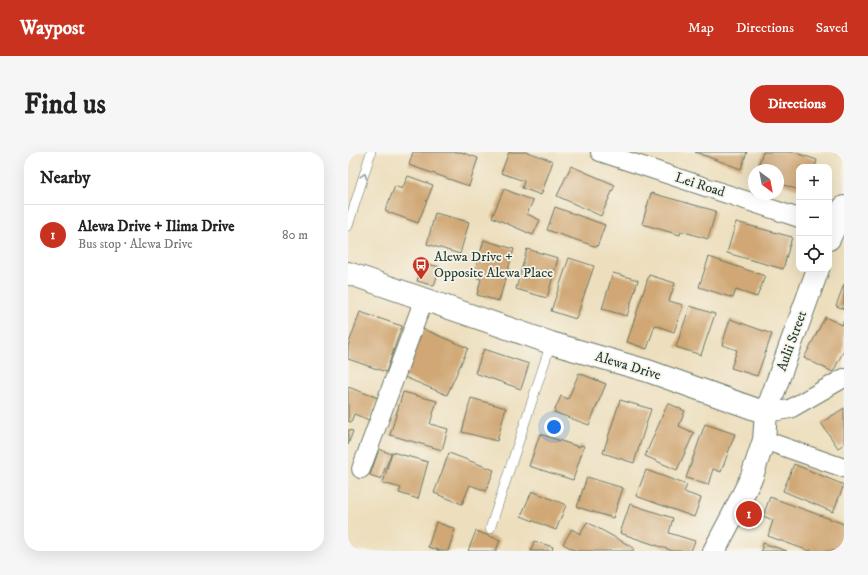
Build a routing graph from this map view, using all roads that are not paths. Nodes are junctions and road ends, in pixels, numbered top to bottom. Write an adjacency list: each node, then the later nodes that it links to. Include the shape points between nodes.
1 (371, 152): 5 (lane, one-way to 1)
2 (600, 152): 4 (street, Lei Road)
3 (844, 207): 6 (street)
4 (796, 217)
5 (348, 226)
6 (832, 229)
7 (817, 272): 12 (street, Aulii Street)
8 (348, 274): 9 (street, Alewa Drive)
9 (424, 300): 10 (street, Alewa Drive); 15 (street)
10 (551, 343): 12 (street, Alewa Drive, via 648,371); 16 (lane)
11 (844, 378): 12 (street, via 790,409)
12 (766, 413): 13 (street)
13 (764, 440): 14 (street); 17 (street, via 752,476)
14 (844, 468)
15 (361, 469)
16 (490, 529)
17 (714, 551)

